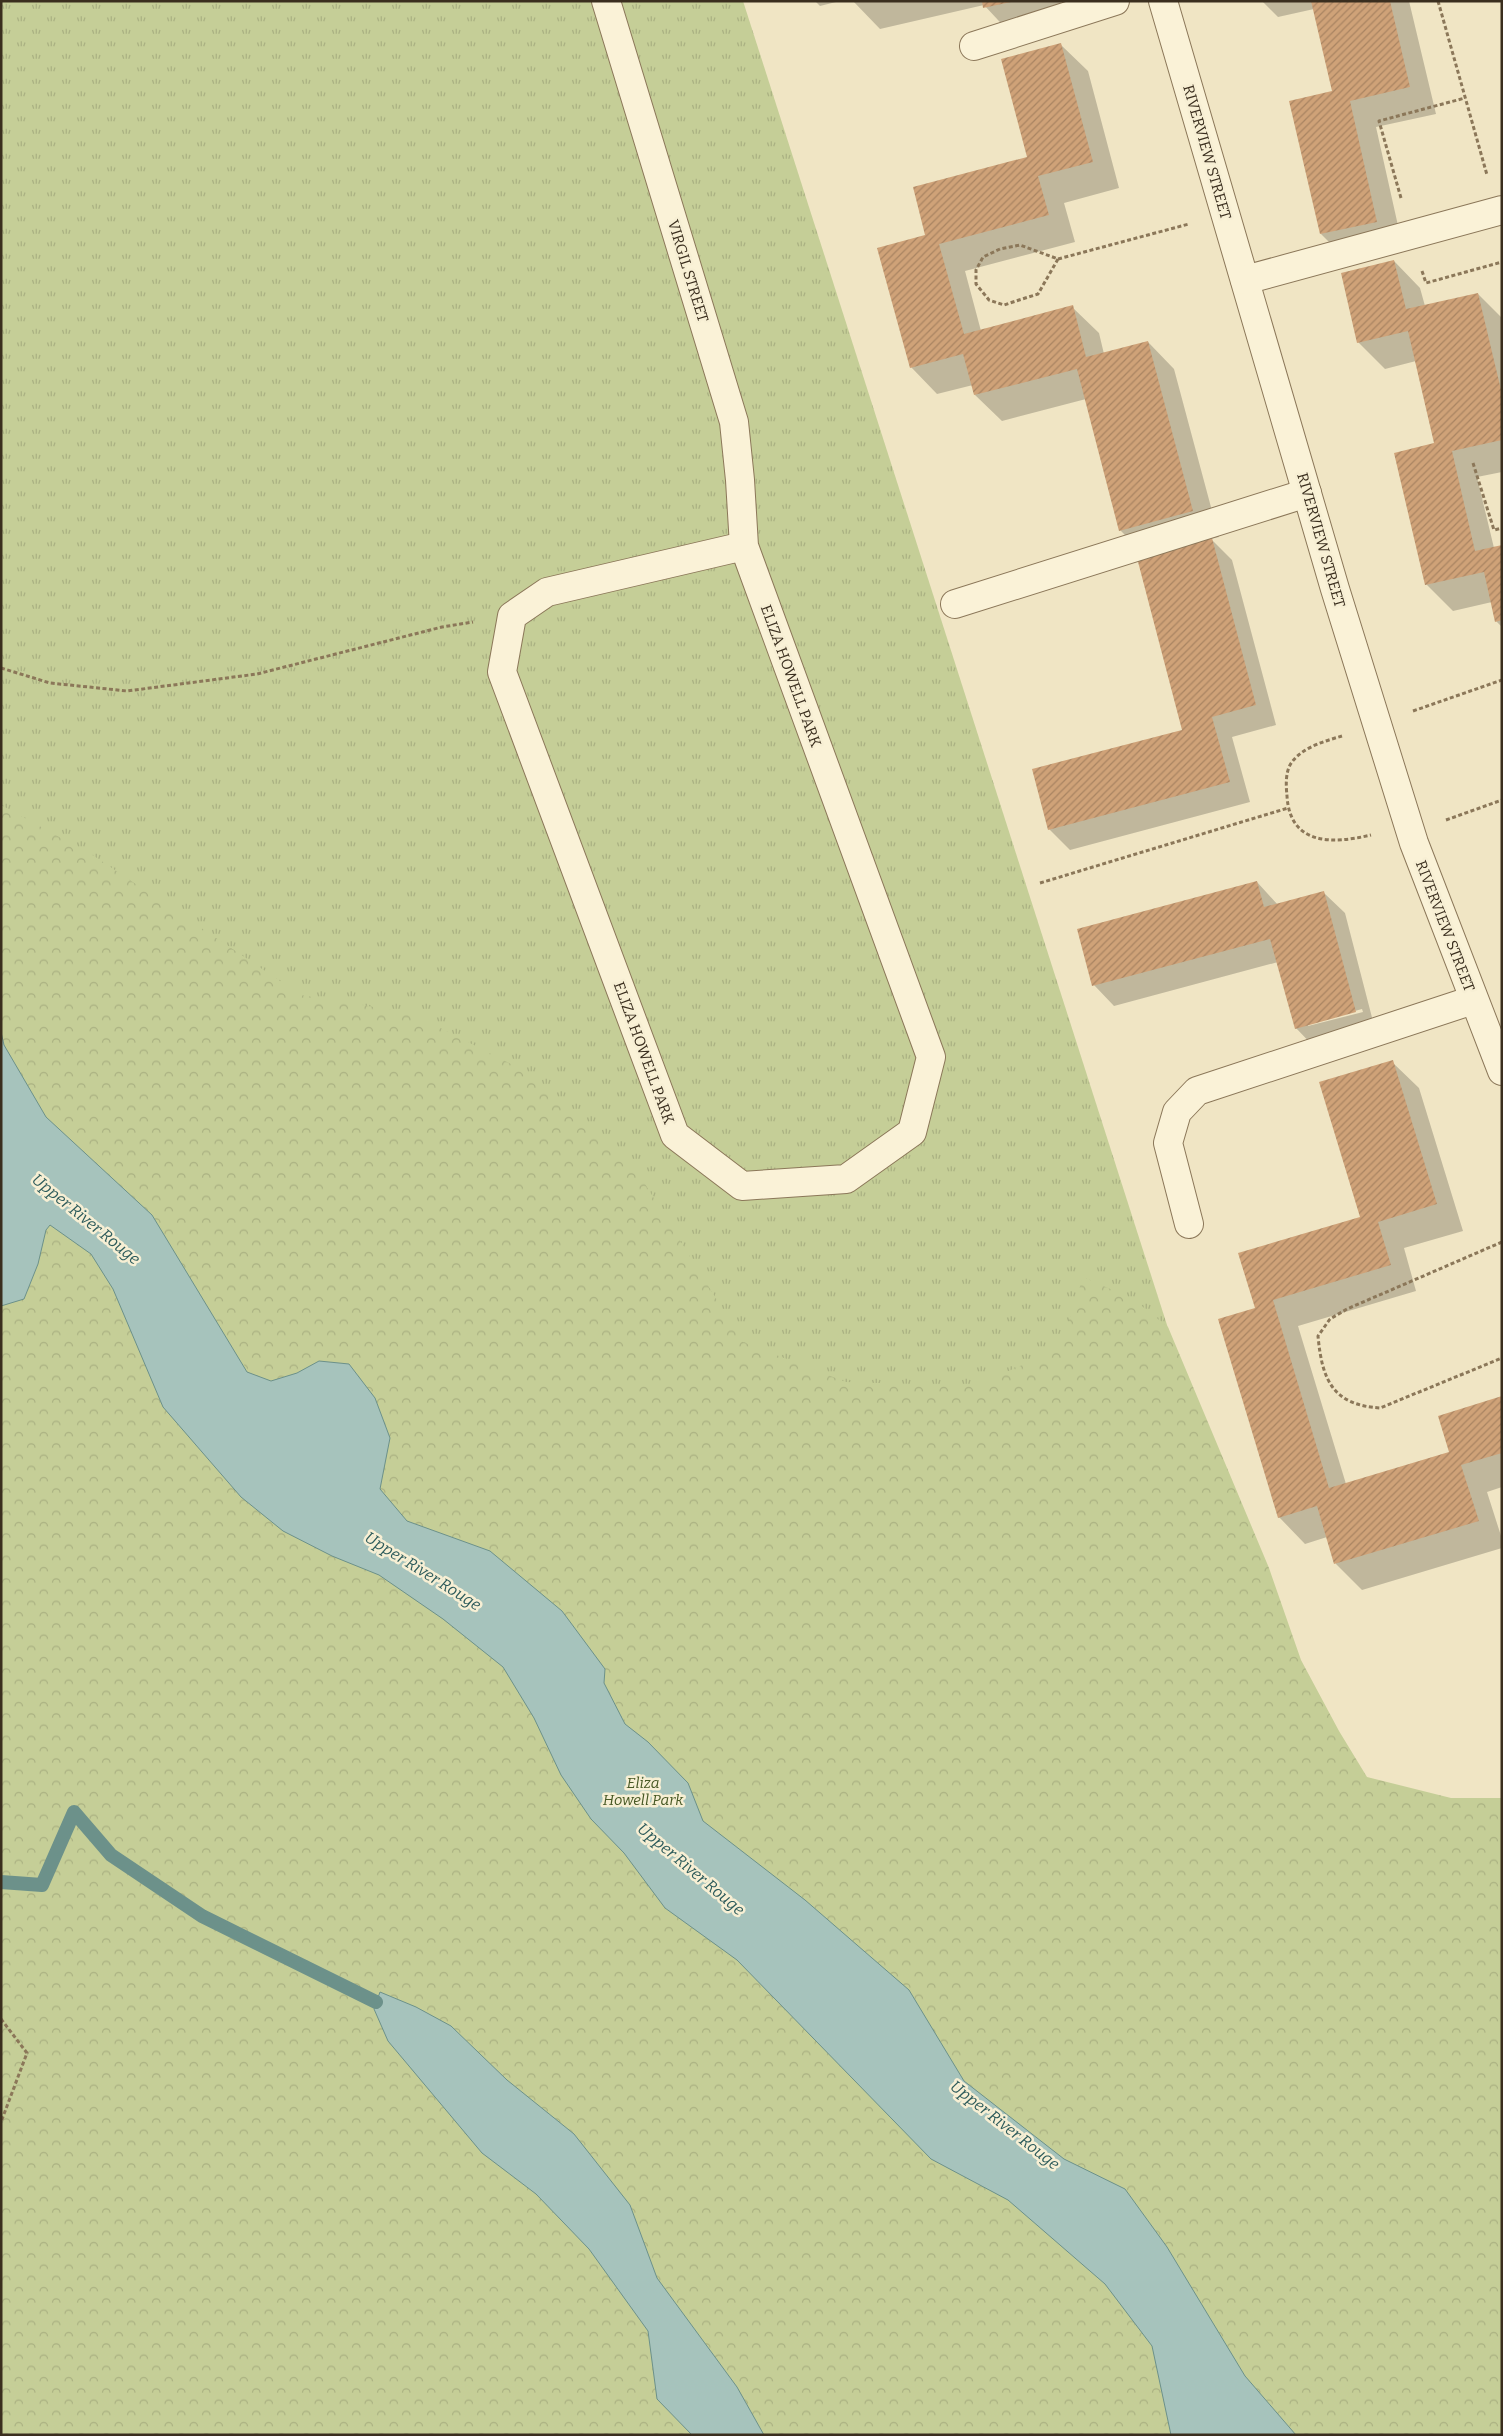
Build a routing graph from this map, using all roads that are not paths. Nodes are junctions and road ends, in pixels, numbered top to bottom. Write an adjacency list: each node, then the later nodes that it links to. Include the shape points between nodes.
1 (606, 1): 8 (street, VIRGIL STREET, via 734,422)
2 (1114, 1): 4 (street)
3 (1163, 1): 6 (street, RIVERVIEW STREET)
4 (974, 46)
5 (1502, 210): 6 (street)
6 (1245, 280): 7 (street, RIVERVIEW STREET)
7 (1307, 493): 9 (street); 10 (street, RIVERVIEW STREET, via 1414,842)
8 (744, 546): 8 (street, ELIZA HOWELL PARK, via 546,592 512,616 502,672 675,1135 742,1186 846,1179 912,1132 931,1057)
9 (955, 604)
10 (1472, 1000): 11 (street, RIVERVIEW STREET); 12 (street, via 1197,1091 1177,1112 1168,1143)
11 (1502, 1072)
12 (1189, 1224)

